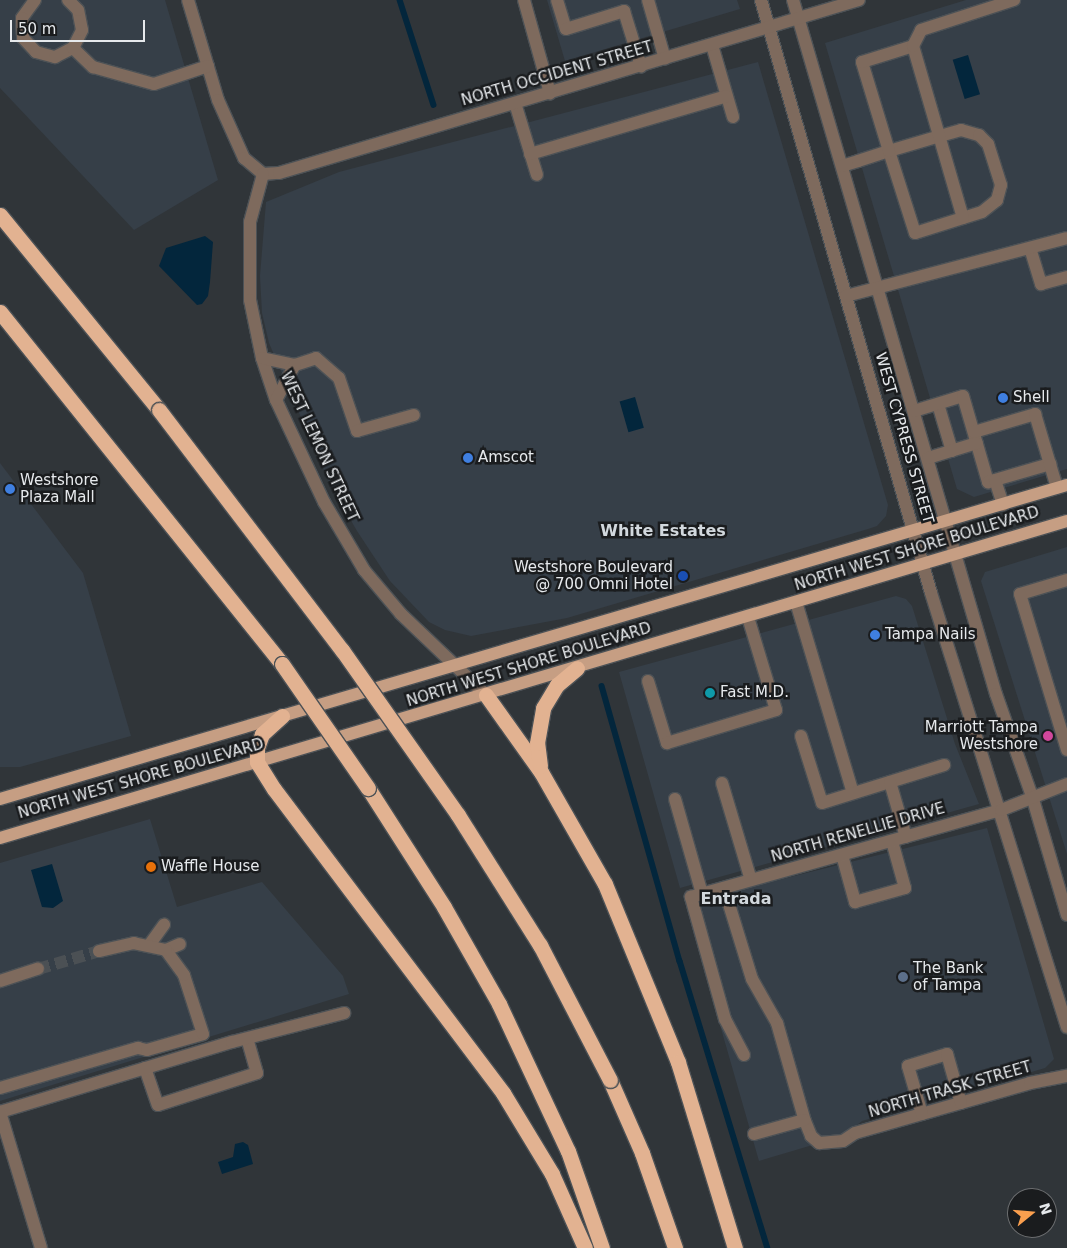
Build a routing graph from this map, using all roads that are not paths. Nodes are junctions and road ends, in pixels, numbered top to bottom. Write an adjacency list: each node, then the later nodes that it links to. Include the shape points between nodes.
1 (35, 0): 16 (street, via 22,18 23,38 29,46 36,52 56,56)
2 (68, 0): 16 (street, via 82,20 82,30)
3 (188, 0): 18 (street)
4 (524, 0): 20 (street)
5 (557, 0): 19 (street, via 566,29 624,11)
6 (648, 0): 17 (street)
7 (761, 0): 13 (street, WEST CYPRESS STREET)
8 (793, 0): 12 (street, WEST CYPRESS STREET)
9 (859, 0): 11 (street, NORTH OCCIDENT STREET)
10 (1014, 0): 15 (street, via 921,30)
11 (842, 3): 12 (street, NORTH OCCIDENT STREET)
12 (798, 18): 13 (street, NORTH OCCIDENT STREET); 27 (street, WEST CYPRESS STREET)
13 (769, 28): 14 (street, NORTH OCCIDENT STREET); 36 (street, WEST CYPRESS STREET)
14 (712, 45): 17 (street, NORTH OCCIDENT STREET); 21 (street)
15 (913, 46): 24 (street); 25 (street, via 862,62)
16 (73, 48): 18 (street, via 93,67 154,84)
17 (665, 59): 19 (street, NORTH OCCIDENT STREET)
18 (208, 66): 28 (street, via 218,100 244,158)
19 (641, 66): 20 (street, NORTH OCCIDENT STREET)
20 (550, 93): 22 (street, NORTH OCCIDENT STREET)
21 (727, 96): 23 (street); 26 (street)
22 (515, 103): 26 (street); 28 (street, NORTH OCCIDENT STREET, via 279,173)
23 (733, 117)
24 (940, 136): 25 (street); 31 (street); 31 (street, via 961,130 979,136 988,144 1001,184 998,200 982,212)
25 (889, 151): 27 (street); 31 (street, via 915,232)
26 (530, 154): 29 (street)
27 (842, 166): 35 (street, WEST CYPRESS STREET)
28 (263, 174): 38 (street, WEST LEMON STREET, via 250,222 248,261 250,300)
29 (537, 175)
30 (0, 215): 107 (highway, bridge, via 158,410 342,650 458,815 540,945 610,1080 642,1152)
31 (964, 218)
32 (1067, 238): 33 (street)
33 (1030, 248): 34 (street, via 1041,284); 35 (street)
34 (1067, 277)
35 (878, 288): 36 (street); 42 (street, WEST CYPRESS STREET)
36 (846, 296): 53 (street, WEST CYPRESS STREET)
37 (0, 312): 106 (highway, bridge, via 282,664 368,788 444,907 507,1020 568,1151)
38 (262, 358): 39 (street); 40 (street, WEST LEMON STREET)
39 (295, 366): 40 (street); 43 (street, via 316,358 339,378 357,431)
40 (276, 400): 59 (street, WEST LEMON STREET, via 324,502 364,570 401,614)
41 (938, 404): 42 (street); 44 (street, via 963,396); 45 (street)
42 (914, 411): 46 (street, WEST CYPRESS STREET)
43 (414, 415)
44 (975, 438): 45 (street); 47 (street, via 1035,414); 48 (street, via 988,482)
45 (952, 451): 46 (street)
46 (928, 458): 52 (street, WEST CYPRESS STREET)
47 (1050, 464): 48 (street); 49 (street)
48 (995, 480): 50 (street)
49 (1062, 487): 50 (main road, NORTH WEST SHORE BOULEVARD)
50 (1003, 505): 52 (main road, NORTH WEST SHORE BOULEVARD)
51 (1067, 521): 54 (main road, NORTH WEST SHORE BOULEVARD)
52 (946, 522): 53 (main road, NORTH WEST SHORE BOULEVARD); 54 (street, WEST CYPRESS STREET)
53 (914, 532): 55 (street, WEST CYPRESS STREET); 59 (main road, NORTH WEST SHORE BOULEVARD)
54 (955, 555): 55 (main road, NORTH WEST SHORE BOULEVARD); 73 (street, WEST CYPRESS STREET, via 996,694)
55 (923, 563): 57 (main road, NORTH WEST SHORE BOULEVARD); 76 (street, WEST CYPRESS STREET, via 969,719)
56 (1067, 580): 65 (street, via 1020,594)
57 (796, 602): 58 (main road, NORTH WEST SHORE BOULEVARD); 72 (street)
58 (748, 617): 60 (main road, NORTH WEST SHORE BOULEVARD); 61 (street, via 776,710 667,743)
59 (457, 666): 62 (street, WEST LEMON STREET); 63 (main road, NORTH WEST SHORE BOULEVARD)
60 (576, 668): 62 (main road, NORTH WEST SHORE BOULEVARD); 68 (highway, via 557,685 543,708 537,743)
61 (648, 681)
62 (486, 695): 66 (main road, NORTH WEST SHORE BOULEVARD); 68 (highway)
63 (282, 716): 66 (highway, via 262,734); 74 (main road, NORTH WEST SHORE BOULEVARD)
64 (801, 736): 72 (street, via 822,803)
65 (1067, 750)
66 (257, 762): 78 (main road, NORTH WEST SHORE BOULEVARD); 105 (highway, via 503,1093 552,1174)
67 (944, 765): 69 (street)
68 (541, 772): 108 (highway, via 605,884 653,996 698,1120)
69 (890, 782): 72 (street); 77 (street)
70 (722, 783): 81 (street)
71 (1067, 784): 73 (street, NORTH RENELLIE DRIVE)
72 (853, 793)
73 (1032, 796): 76 (street, NORTH RENELLIE DRIVE); 84 (street, WEST CYPRESS STREET)
74 (0, 799)
75 (675, 799): 83 (street)
76 (1001, 810): 77 (street, NORTH RENELLIE DRIVE); 93 (street, WEST CYPRESS STREET)
77 (906, 837): 79 (street, NORTH RENELLIE DRIVE)
78 (0, 838)
79 (892, 841): 80 (street, NORTH RENELLIE DRIVE); 80 (street, via 906,888 855,902)
80 (842, 855): 81 (street, NORTH RENELLIE DRIVE)
81 (751, 880): 82 (street, NORTH RENELLIE DRIVE)
82 (724, 888): 83 (street, NORTH RENELLIE DRIVE); 102 (street, via 752,979 777,1023)
83 (697, 896): 95 (street, via 726,1019)
84 (1067, 916)
85 (164, 925): 86 (street, via 154,934)
86 (150, 944): 88 (street); 89 (street, via 121,944)
87 (180, 944): 88 (street)
88 (166, 950): 98 (street, via 184,975 203,1034 147,1050 138,1048)
89 (99, 951)
90 (38, 969): 91 (street)
91 (0, 980)
92 (344, 1014): 94 (street)
93 (1067, 1027)
94 (247, 1040): 96 (street); 96 (street, via 257,1073 158,1105)
95 (744, 1055)
96 (146, 1068): 100 (street)
97 (1067, 1076): 99 (street, NORTH TRASK STREET)
98 (0, 1088)
99 (961, 1103): 101 (street, NORTH TRASK STREET); 101 (street, via 947,1054 908,1066)
100 (0, 1112): 104 (street)
101 (922, 1114): 102 (street, NORTH TRASK STREET, via 854,1133 844,1141 819,1143)
102 (804, 1120): 103 (street)
103 (754, 1134)
104 (42, 1248)
105 (585, 1248)
106 (602, 1248)
107 (675, 1248)
108 (735, 1248)

